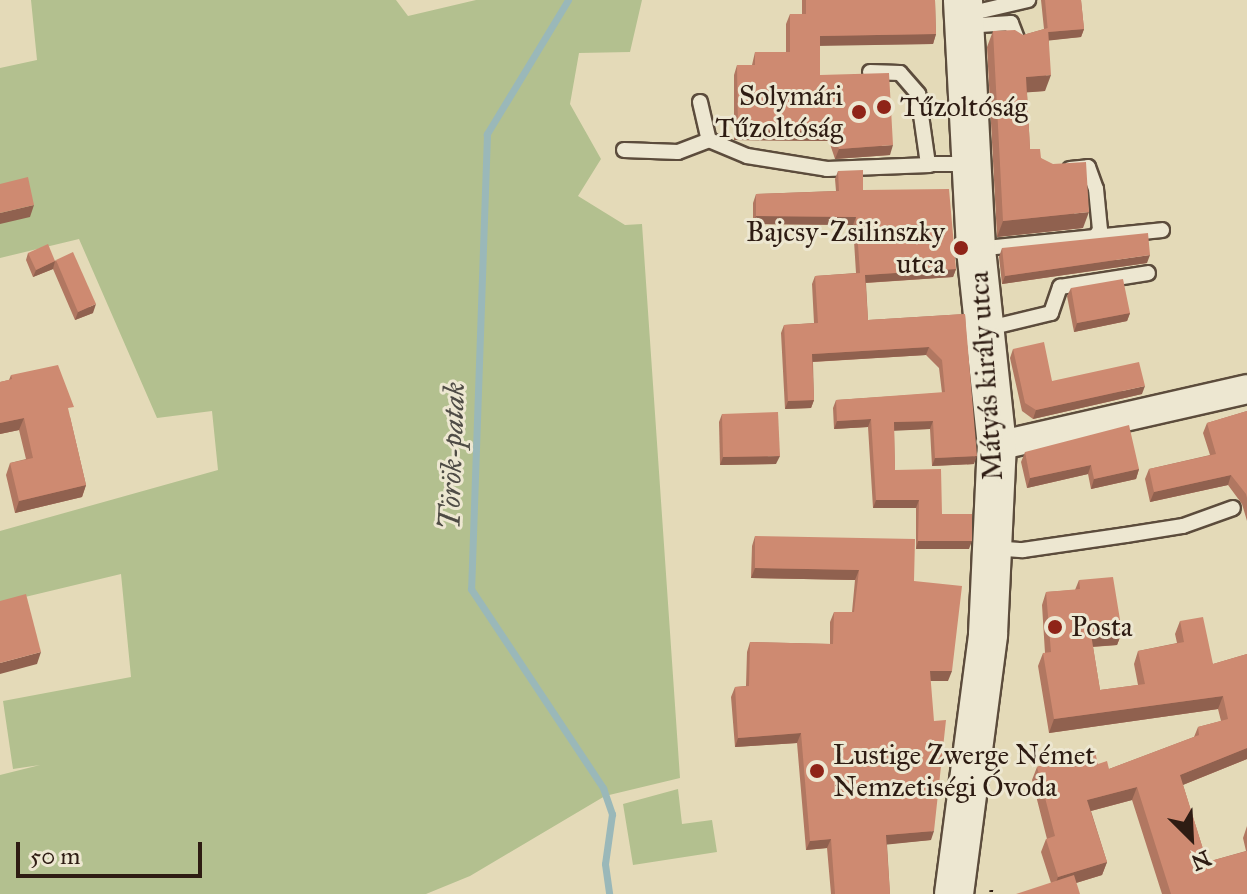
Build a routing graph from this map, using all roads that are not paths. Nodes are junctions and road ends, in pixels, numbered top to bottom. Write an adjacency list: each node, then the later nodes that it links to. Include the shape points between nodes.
1 (1028, 0): 2 (lane)
2 (964, 14): 3 (lane, via 1011,23); 8 (main road, Mátyás király utca)
3 (1018, 41)
4 (870, 72): 9 (lane, via 900,73 918,94)
5 (700, 102): 6 (lane)
6 (709, 140): 7 (lane, via 678,152); 9 (lane, via 747,156 827,169)
7 (624, 150)
8 (973, 164): 9 (lane); 13 (main road, Mátyás király utca)
9 (930, 165)
10 (1051, 170): 12 (lane, via 1088,167 1096,189 1100,230)
11 (1162, 230): 12 (lane)
12 (1095, 237): 13 (lane)
13 (976, 249): 15 (main road, Mátyás király utca)
14 (1148, 273): 15 (lane, via 1060,287 1051,313)
15 (984, 329): 17 (main road, Mátyás király utca)
16 (1247, 389): 17 (street)
17 (997, 446): 19 (main road, Mátyás király utca)
18 (1233, 508): 19 (lane, via 1183,526 1023,550)
19 (992, 548): 20 (main road, Mátyás király utca, via 988,634)
20 (954, 894)

